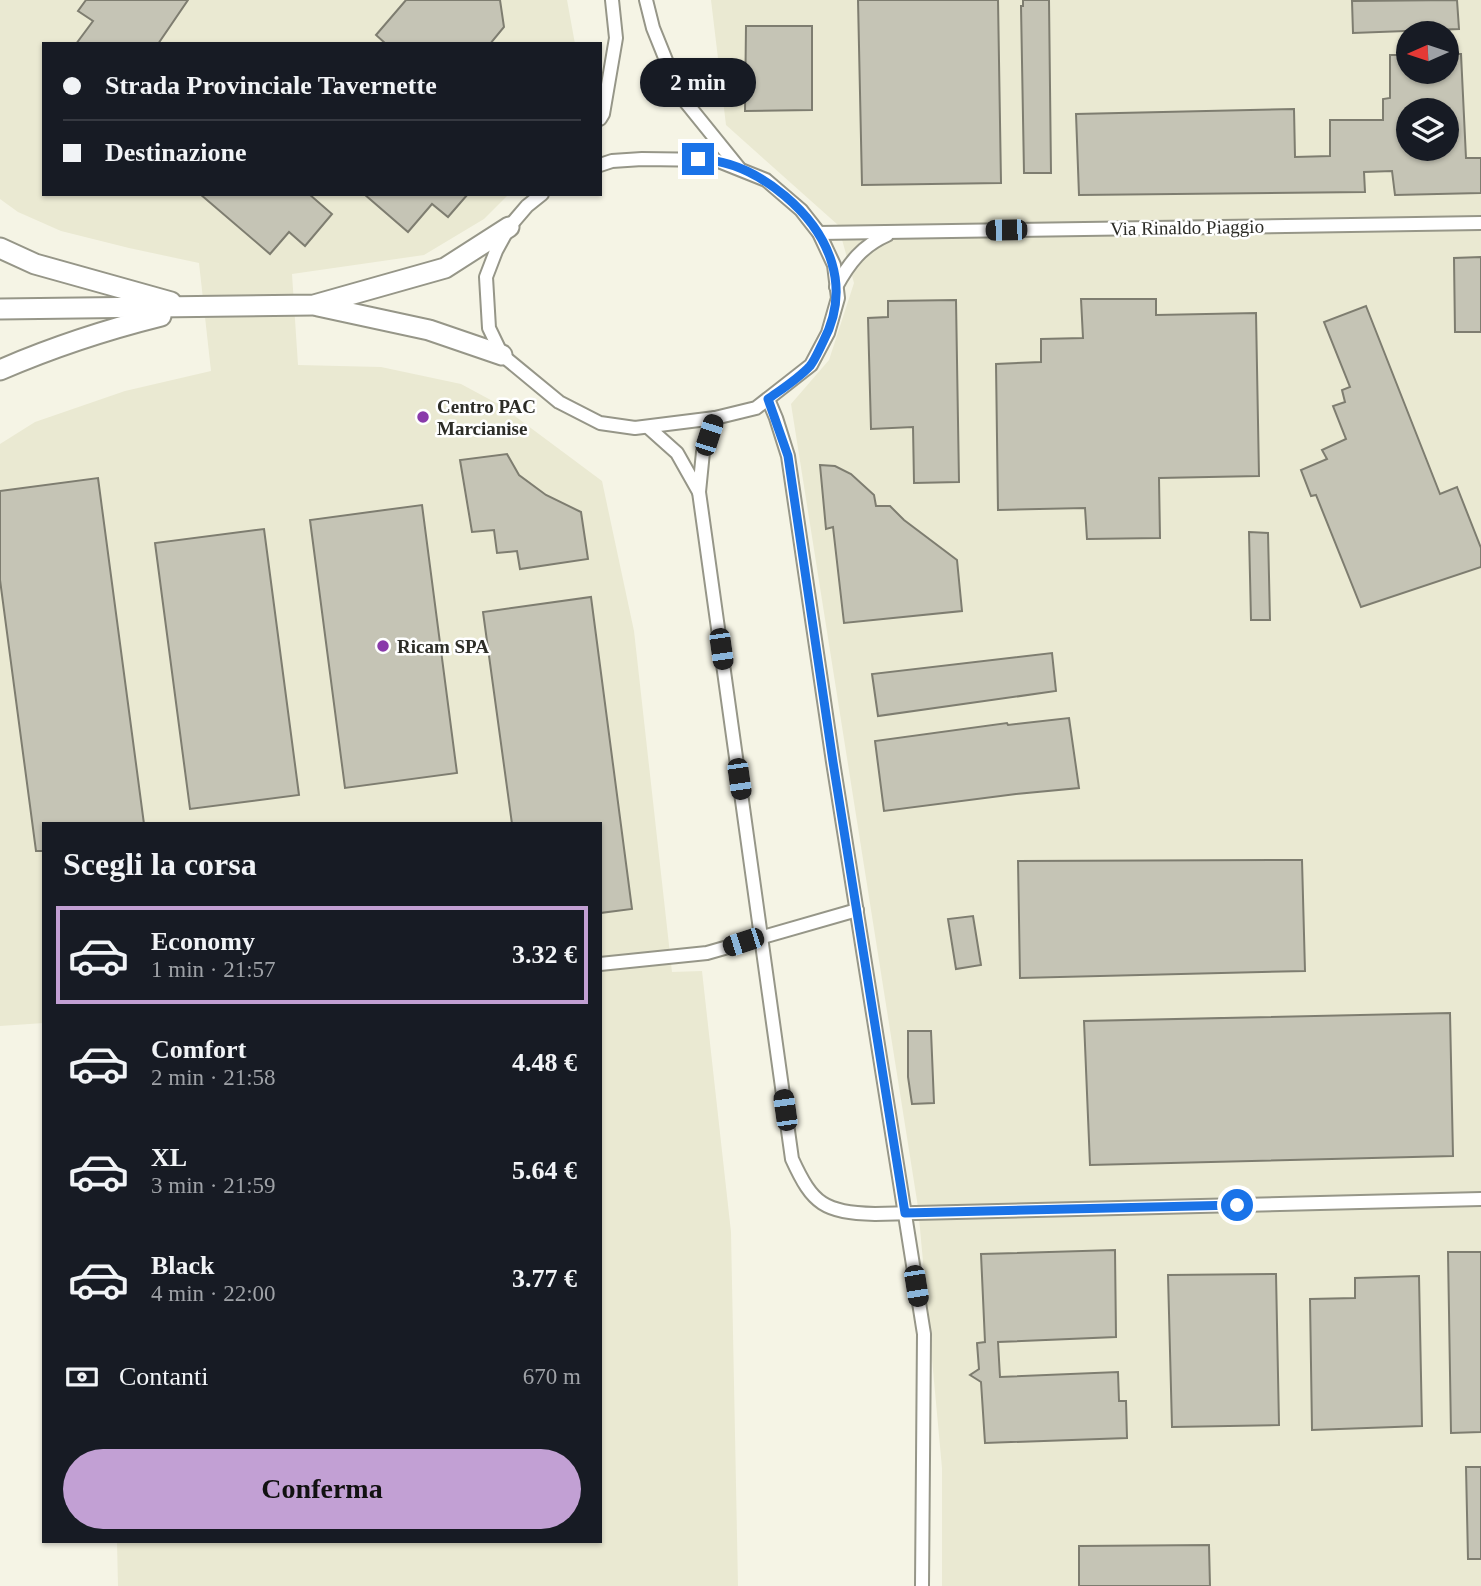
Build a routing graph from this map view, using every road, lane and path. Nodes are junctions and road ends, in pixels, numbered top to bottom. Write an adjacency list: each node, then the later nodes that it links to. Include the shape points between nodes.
1 (612, 0): 3 (street, via 616,38)
2 (646, 0): 5 (street, via 680,95)
3 (602, 116)
4 (602, 164): 5 (street, via 642,159 716,160)
5 (740, 168): 10 (street, via 766,180 801,210)
6 (540, 196): 8 (street)
7 (1481, 223): 9 (street, Via Rinaldo Piaggio)
8 (509, 227): 13 (highway, via 445,268); 16 (street, via 486,277 489,328)
9 (894, 232): 10 (street, Via Rinaldo Piaggio); 12 (street, Via Rinaldo Piaggio, via 857,254)
10 (819, 233): 12 (street, via 834,265)
11 (0, 248): 14 (highway, via 35,264)
12 (836, 287): 18 (street, via 838,298 828,333 811,365)
13 (314, 305): 14 (highway); 16 (highway, via 429,330)
14 (192, 308): 15 (highway); 17 (highway, via 112,328)
15 (0, 309)
16 (502, 355): 20 (street, via 559,402 600,423)
17 (0, 370)
18 (768, 399): 19 (street, via 756,408); 22 (street, via 788,456)
19 (715, 418): 20 (street); 21 (street, via 703,452)
20 (649, 428): 21 (street, via 677,453)
21 (699, 492): 23 (street)
22 (857, 910): 23 (street); 26 (street)
23 (761, 936): 24 (street, via 707,953); 26 (street, via 792,1159 801,1180 818,1201 842,1212)
24 (602, 964)
25 (1481, 1199): 26 (street)
26 (905, 1213): 27 (street, via 924,1334)
27 (922, 1586)

